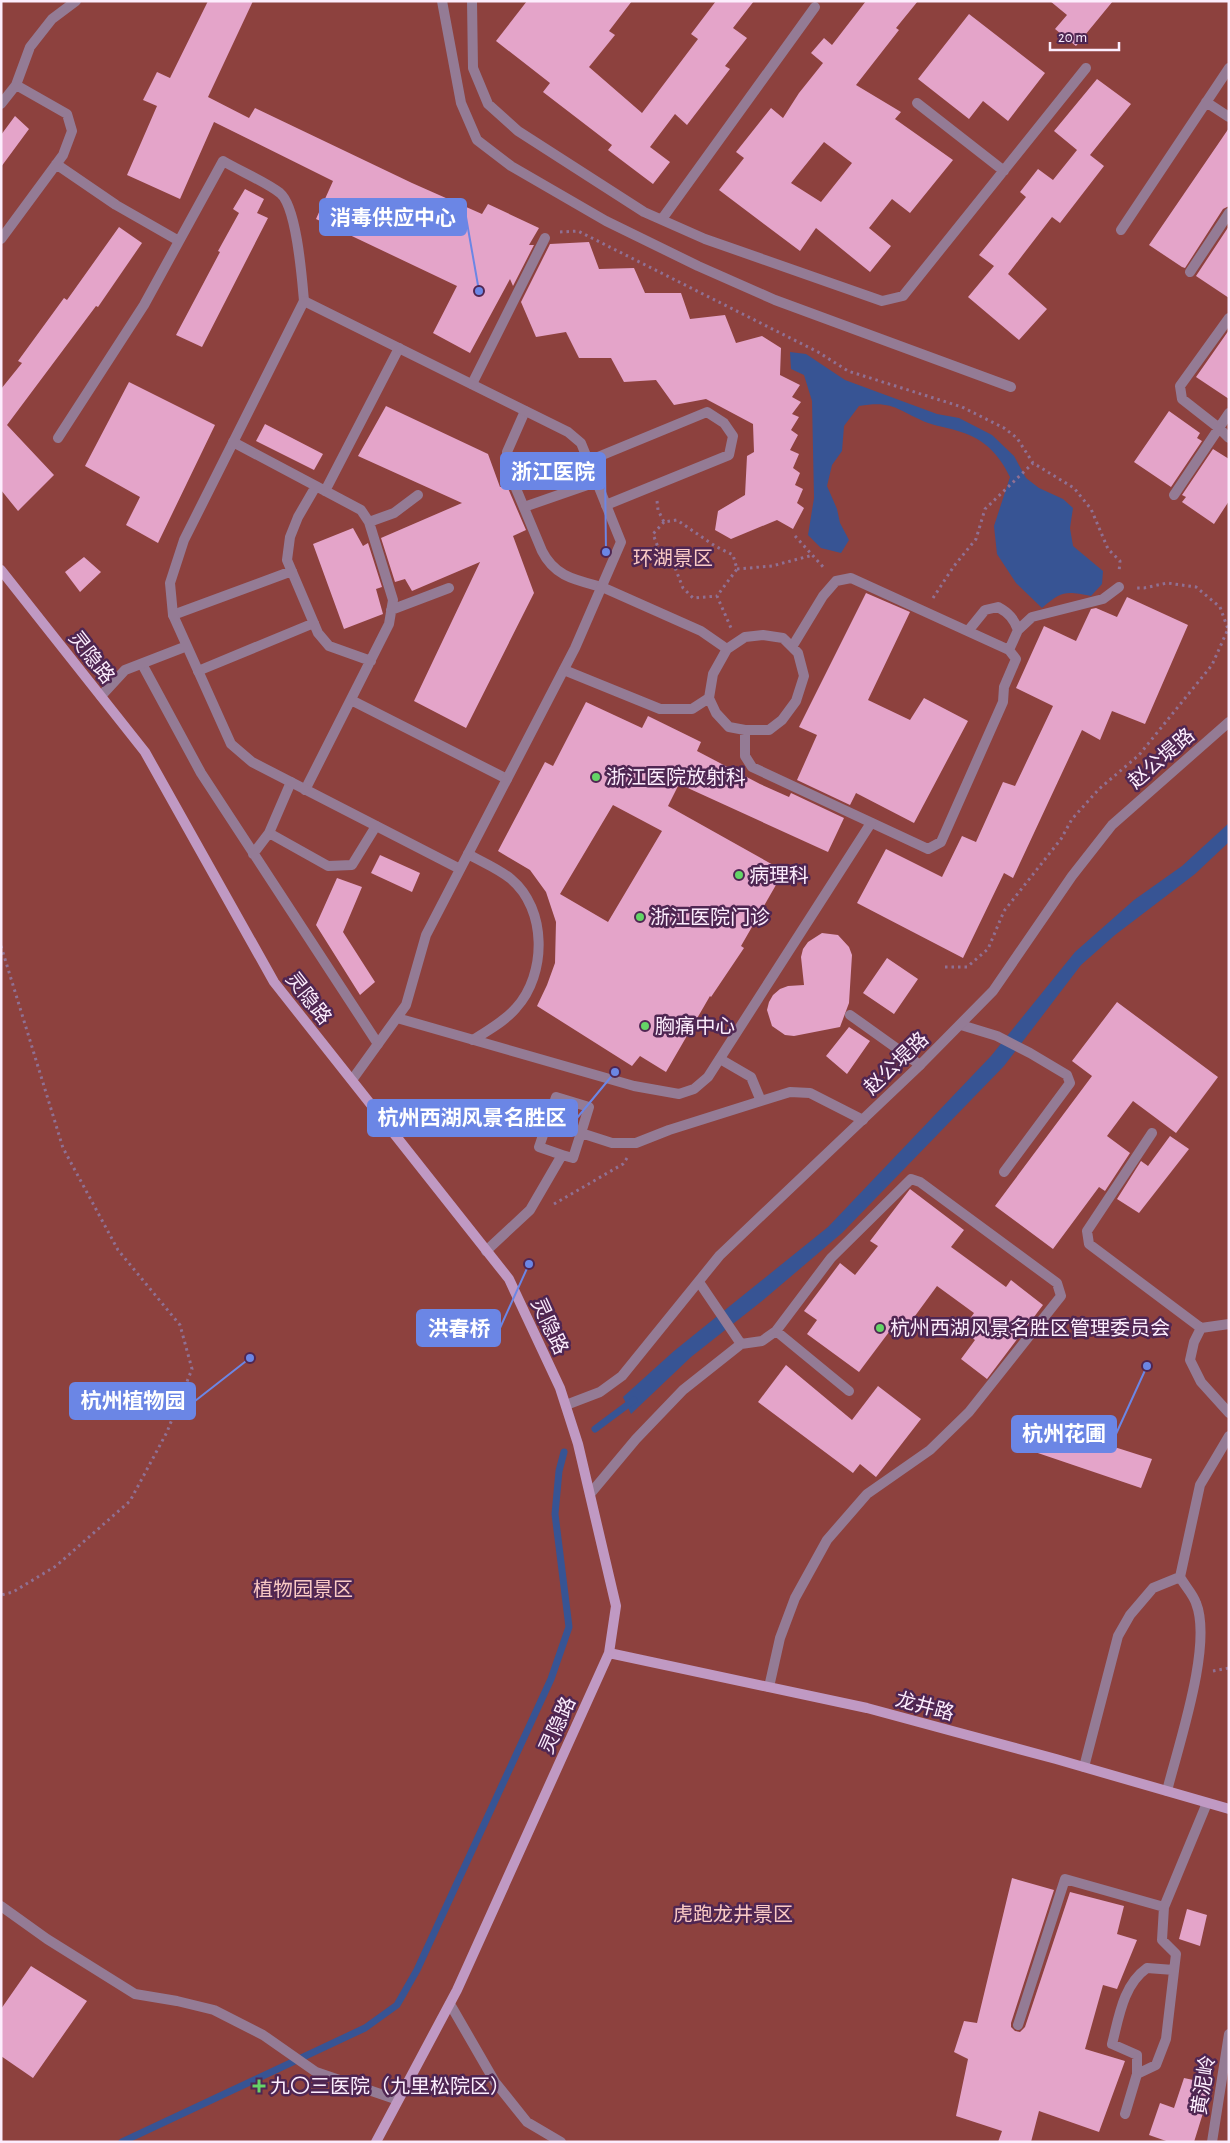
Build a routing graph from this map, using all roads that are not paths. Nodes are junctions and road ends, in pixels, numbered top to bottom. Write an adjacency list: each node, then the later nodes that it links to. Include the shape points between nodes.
1 (76, 1): 7 (street, via 52,19 30,47)
2 (442, 1): 25 (street, via 461,103 477,140 511,166 606,221 774,300)
3 (472, 1): 15 (street, via 473,68 488,104 518,131 644,212)
4 (815, 7): 15 (street)
5 (1086, 68): 13 (street)
6 (1229, 68): 8 (street)
7 (16, 85): 9 (street); 12 (street, via 67,114 72,131)
8 (1206, 102): 11 (street); 16 (street)
9 (1, 104)
10 (917, 104): 13 (street)
11 (1229, 117)
12 (56, 164): 18 (street); 19 (street, via 116,205)
13 (1004, 170): 15 (street, via 903,296 882,301 706,239)
14 (1229, 212): 20 (street)
15 (662, 219)
16 (1121, 230)
17 (545, 238): 24 (street)
18 (1, 239)
19 (179, 241): 21 (street, via 223,161 282,194 300,249); 29 (street, via 144,305)
20 (1190, 272)
21 (304, 301): 23 (street); 31 (street)
22 (1229, 318): 28 (street, via 1180,386 1182,399)
23 (399, 348): 24 (street); 34 (street)
24 (472, 384): 26 (street)
25 (1011, 387)
26 (525, 410): 32 (street, via 568,432 582,443); 38 (street, via 507,452 507,467)
27 (1229, 413): 28 (street)
28 (1219, 428): 30 (street); 36 (street)
29 (58, 438)
30 (1229, 438)
31 (233, 442): 34 (street); 46 (street, via 184,540 170,583)
32 (588, 461): 33 (street); 37 (street, via 707,412 724,423 733,436 730,455)
33 (596, 482): 37 (street); 38 (street)
34 (320, 489): 39 (street, via 361,510); 41 (street, via 298,517 290,537 287,560)
35 (418, 495): 39 (street, via 394,512)
36 (1174, 495)
37 (606, 505): 42 (street, via 621,542)
38 (524, 506): 42 (street, via 548,561 565,577)
39 (369, 522): 45 (street, via 393,600)
40 (1, 570): 58 (main road, 灵隐路)
41 (292, 571): 46 (street); 47 (street)
42 (602, 587): 52 (street, via 701,631); 56 (street)
43 (1118, 587): 48 (street, via 1104,599 1032,617)
44 (448, 588): 45 (street)
45 (391, 610): 54 (street, via 389,624)
46 (174, 615): 50 (street)
47 (314, 623): 54 (street, via 330,646); 57 (street)
48 (1018, 630): 49 (street, via 1008,612 998,607 984,610); 53 (street)
49 (968, 631): 51 (street, via 851,578 836,581); 53 (street)
50 (187, 646): 55 (street); 57 (street)
51 (792, 647): 52 (street, via 782,638 762,635 745,637); 62 (street, via 798,652 804,676 796,701 782,720 769,730)
52 (727, 649): 59 (street, via 713,674)
53 (1010, 650): 66 (street, via 1016,659 1004,687 1003,702 940,842 928,850)
54 (370, 661): 60 (street)
55 (142, 664): 58 (street, via 125,670); 69 (street, via 201,773)
56 (564, 670): 59 (street, via 660,709 692,709); 63 (street)
57 (198, 671): 64 (street, via 231,744 252,762)
58 (101, 696): 79 (main road, 灵隐路, via 145,752 274,982)
59 (709, 698): 62 (street, via 716,713 729,727)
60 (351, 700): 63 (street); 65 (street)
61 (1229, 722): 74 (street, 赵公堤路, via 1112,825 1072,876 993,992)
62 (745, 730): 66 (street, via 744,756 752,767)
63 (507, 779): 70 (street)
64 (291, 782): 65 (street); 68 (street)
65 (305, 790): 67 (street)
66 (871, 823): 77 (street)
67 (376, 826): 68 (street, via 352,865 328,866); 71 (street)
68 (270, 833): 69 (street)
69 (253, 854): 76 (street)
70 (468, 854): 71 (street); 75 (street, via 511,880 528,898 537,918 538,944 537,964 517,1007 500,1023)
71 (460, 869): 73 (street, via 426,935 406,1005)
72 (850, 1015): 78 (street)
73 (397, 1018): 75 (street); 76 (street)
74 (961, 1024): 78 (street, 赵公堤路); 85 (street, via 1025,1050 1067,1075 1070,1083)
75 (473, 1040): 77 (street, via 634,1086 678,1094 694,1089 708,1077)
76 (378, 1044): 79 (street)
77 (720, 1059): 80 (street, via 751,1077)
78 (920, 1065): 81 (street, 赵公堤路)
79 (352, 1080): 86 (main road, 灵隐路)
80 (761, 1101): 81 (street, via 790,1092 810,1093); 82 (street, via 636,1143 612,1143)
81 (863, 1120): 87 (street, 赵公堤路, via 720,1256)
82 (581, 1133): 84 (street, via 573,1158); 84 (street, via 589,1107 556,1097 539,1147)
83 (1152, 1133): 89 (street, via 1086,1231 1090,1244)
84 (562, 1155): 86 (street, via 530,1210)
85 (1004, 1172)
86 (486, 1250): 93 (main road, 灵隐路, via 509,1280)
87 (699, 1282): 91 (street); 93 (street, 赵公堤路, via 622,1376 600,1392)
88 (1229, 1324): 89 (street)
89 (1201, 1328): 94 (street, via 1190,1360 1201,1382)
90 (776, 1332): 91 (street, via 762,1341); 92 (street); 99 (street, via 831,1258 911,1178 1057,1283 1061,1296 969,1412 930,1450 867,1494 827,1540 795,1598 780,1638)
91 (741, 1344): 96 (street, via 683,1390)
92 (849, 1391)
93 (566, 1405): 96 (main road, 灵隐路)
94 (1229, 1413)
95 (1229, 1436): 97 (street, via 1200,1485)
96 (590, 1494): 98 (main road, 灵隐路, via 616,1606)
97 (1180, 1577): 100 (street, via 1153,1588 1130,1615 1118,1636); 101 (street, via 1197,1604 1202,1637 1198,1673)
98 (609, 1653): 99 (main road, 龙井路); 107 (main road, 灵隐路)
99 (769, 1687): 100 (main road, 龙井路, via 866,1708)
100 (1084, 1767): 101 (main road, 龙井路)
101 (1167, 1791): 102 (main road, 龙井路)
102 (1207, 1803): 103 (main road, 龙井路); 105 (street)
103 (1229, 1809)
104 (1, 1906): 111 (street, via 135,1994 214,2010 263,2035 313,2070)
105 (1164, 1907): 106 (street, via 1162,1940 1176,1954); 108 (street, via 1064,1880)
106 (1174, 1970): 110 (street, via 1166,2039 1156,2065); 110 (street, via 1147,1968 1136,1976 1123,2002 1112,2044 1137,2055)
107 (450, 2004): 111 (main road, 灵隐路); 114 (street, via 495,2082 527,2122)
108 (1018, 2025)
109 (1229, 2034): 115 (street, 黄泥岭)
110 (1137, 2074): 112 (street)
111 (398, 2100): 113 (main road, 灵隐路)
112 (1125, 2114)
113 (376, 2142)
114 (561, 2142)
115 (1212, 2142)

